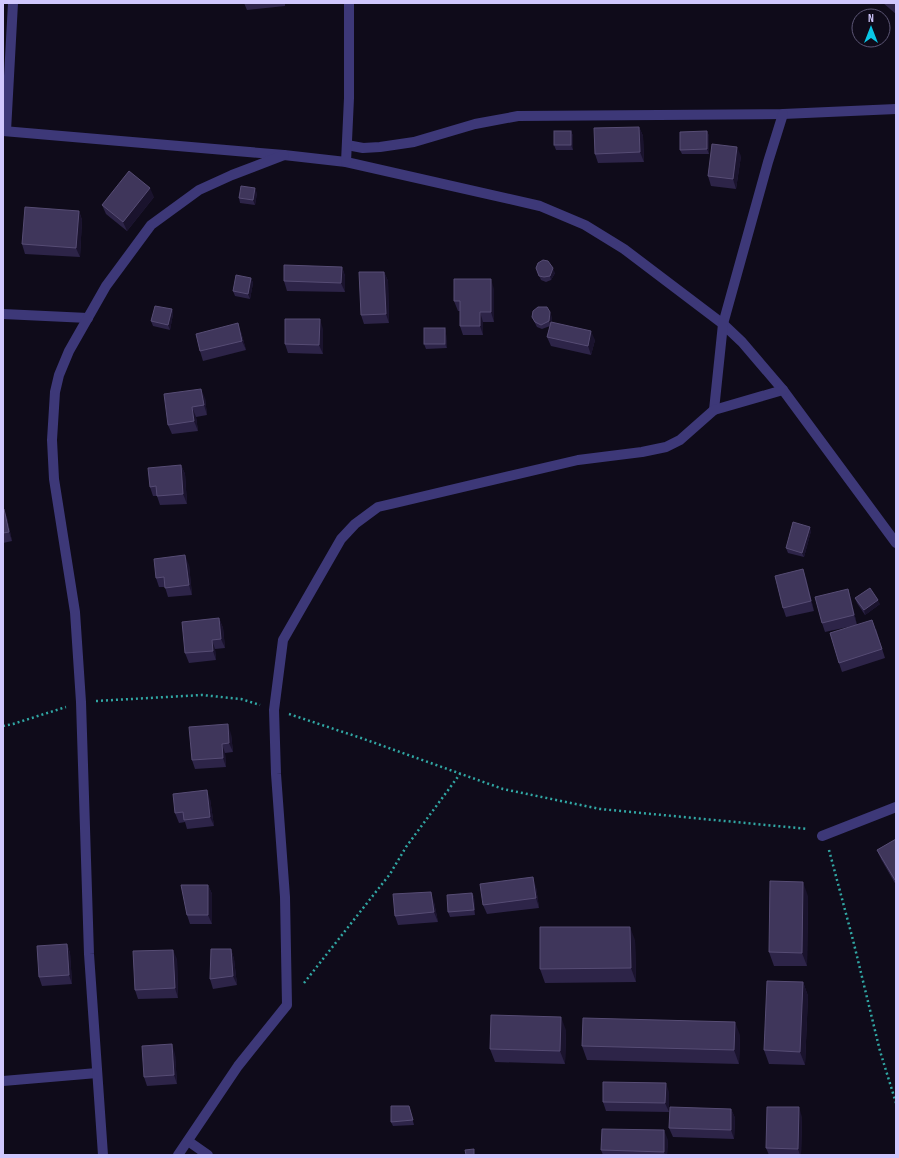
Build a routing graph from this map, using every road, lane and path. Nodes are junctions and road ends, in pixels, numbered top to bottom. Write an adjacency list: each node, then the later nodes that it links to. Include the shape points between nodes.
1 (13, 3): 5 (street)
2 (349, 3): 6 (street)
3 (896, 109): 4 (street)
4 (783, 114): 6 (street, via 518,116 475,124 414,142 363,148); 11 (street)
5 (5, 131): 7 (street)
6 (347, 145): 8 (street)
7 (284, 155): 8 (street); 10 (street, via 199,190 151,225 106,286)
8 (346, 162): 11 (street, via 540,206 560,214 585,225 624,249)
9 (3, 314): 10 (street)
10 (88, 318): 15 (street, via 59,375 55,392 52,440 54,479 75,612)
11 (723, 324): 12 (street); 13 (street)
12 (783, 390): 13 (street); 14 (street)
13 (714, 410): 16 (street, via 680,440 666,446 642,452 578,460 378,507 355,524 341,539 283,640)
14 (896, 543)
15 (81, 702): 16 (path, via 202,695 242,699); 17 (path); 22 (street, via 89,954)
16 (274, 710): 18 (path, via 362,738); 21 (street, via 285,897)
17 (3, 726)
18 (460, 774): 20 (path, via 503,789 600,808 805,828); 21 (path, via 406,847 390,874)
19 (896, 807): 20 (street)
20 (822, 836): 24 (path, via 828,848 880,1051)
21 (287, 1005): 25 (street, via 238,1066)
22 (97, 1073): 23 (street); 26 (street)
23 (3, 1082)
24 (896, 1103)
25 (188, 1141): 27 (street); 28 (street)
26 (103, 1155)
27 (178, 1155)
28 (208, 1155)

